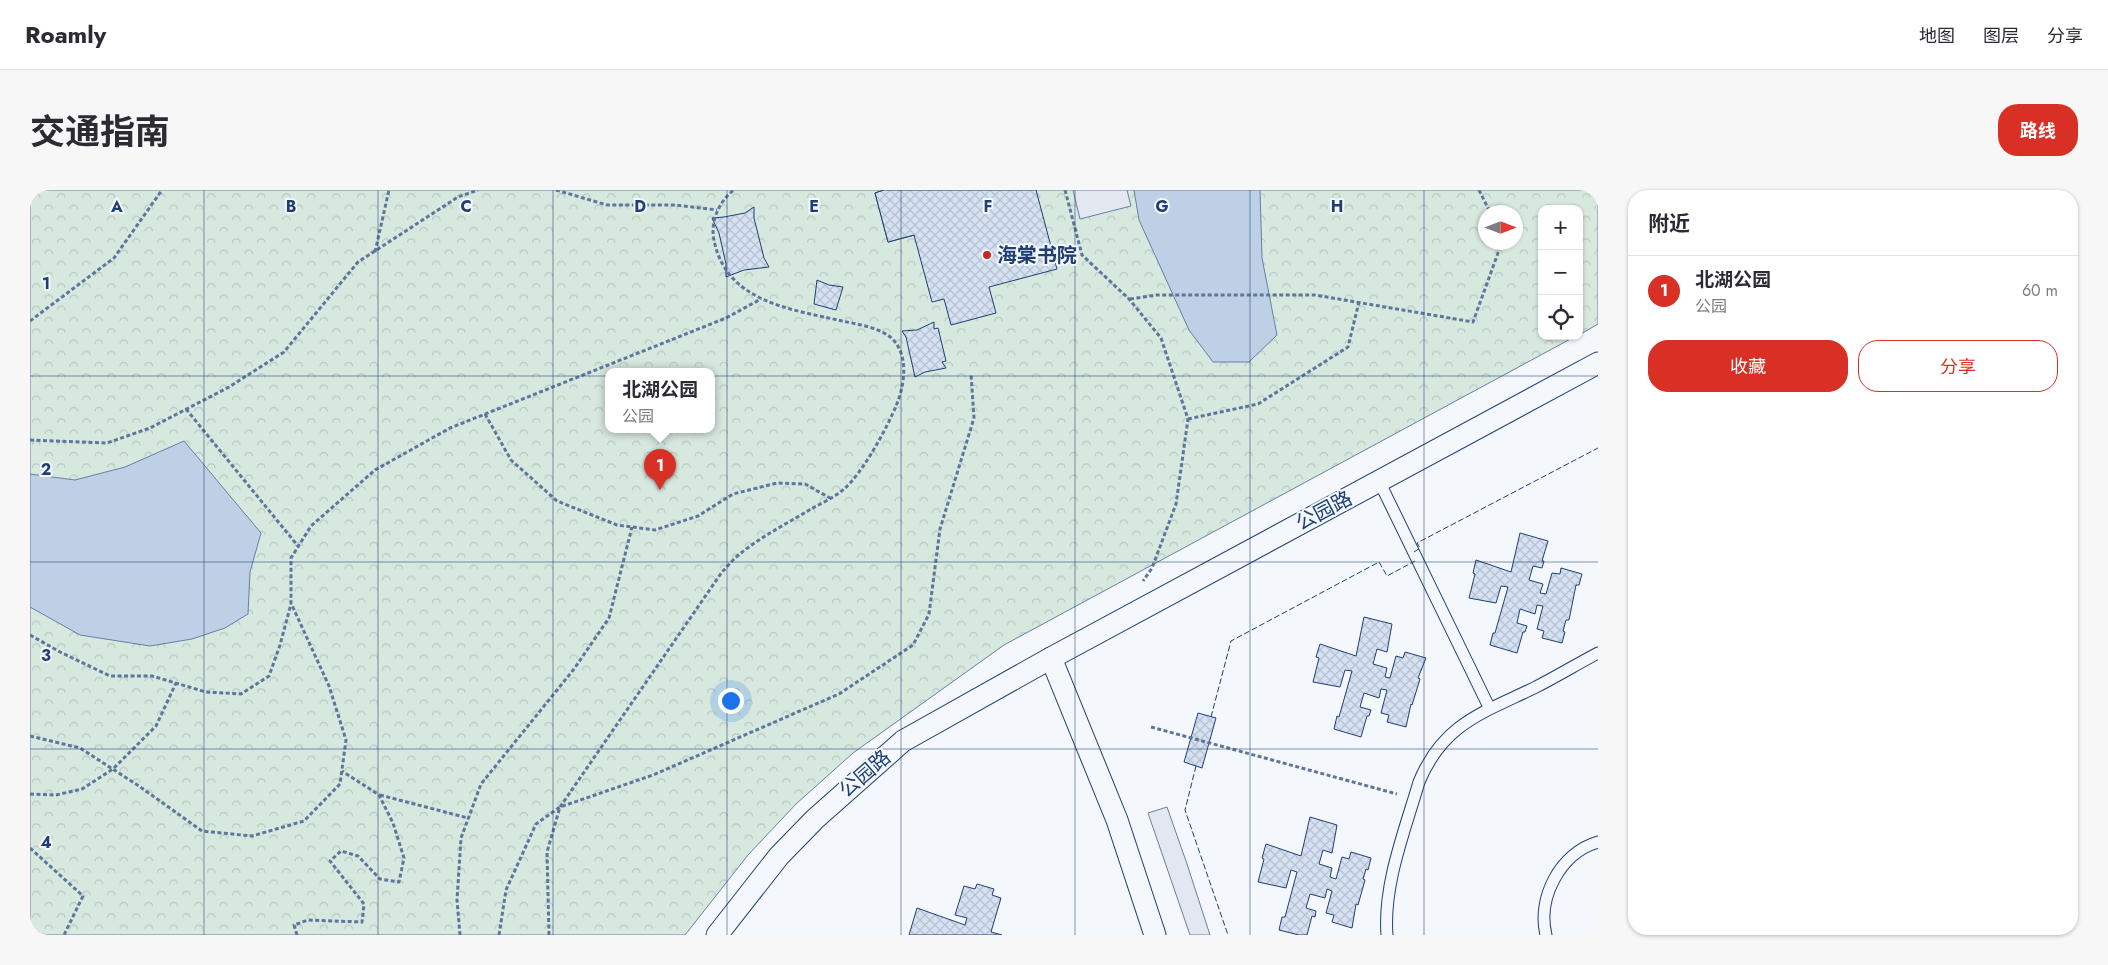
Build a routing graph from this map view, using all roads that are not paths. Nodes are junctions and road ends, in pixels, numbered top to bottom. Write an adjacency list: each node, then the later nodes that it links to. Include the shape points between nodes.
1 (1598, 364): 2 (street, 公园路)
2 (1379, 481): 4 (street, 公园路); 5 (lane)
3 (1598, 653): 5 (lane, via 1534,688)
4 (1051, 658): 7 (street, 公园路, via 903,741 856,781 779,856); 8 (street, via 1117,820)
5 (1489, 707): 9 (lane, via 1436,749 1426,766 1390,885 1386,908)
6 (1598, 842): 10 (lane, via 1576,853 1550,884 1544,908)
7 (717, 935)
8 (1155, 935)
9 (1387, 935)
10 (1546, 935)

